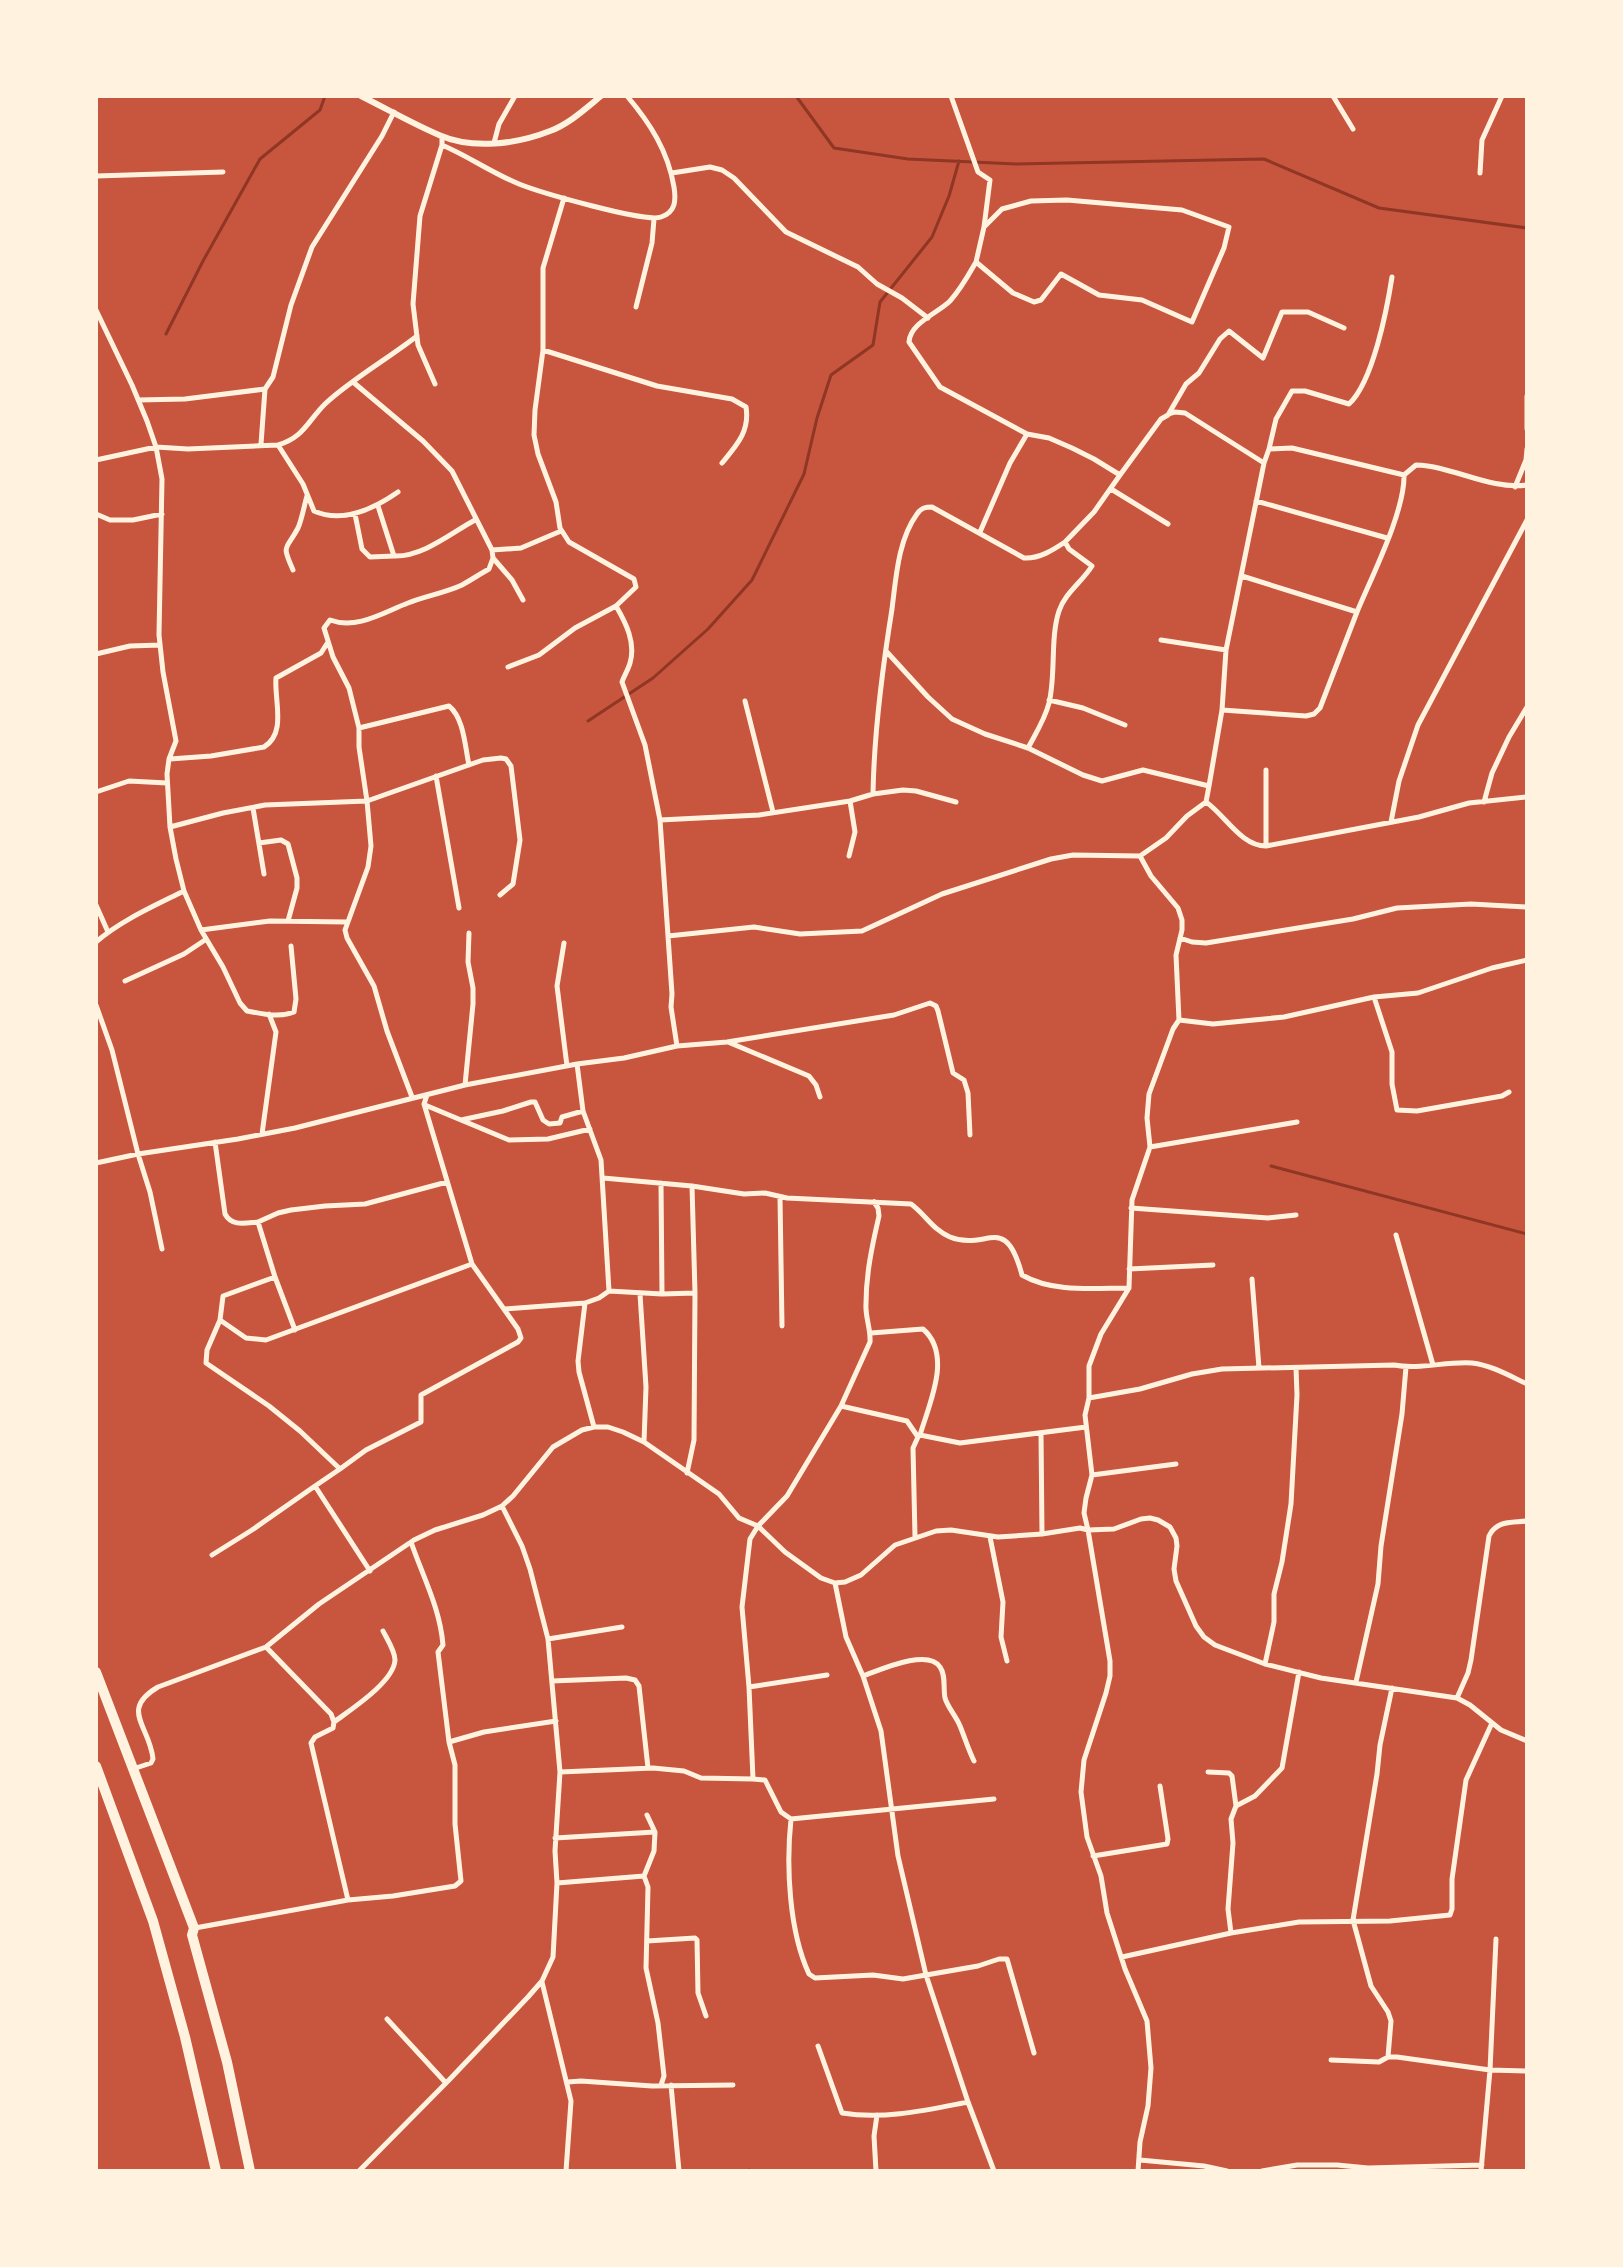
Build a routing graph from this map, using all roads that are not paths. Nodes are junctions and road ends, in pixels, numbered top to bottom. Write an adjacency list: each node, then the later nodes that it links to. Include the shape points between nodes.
1 (361, 96): 8 (street)
2 (515, 96): 11 (street)
3 (601, 96): 11 (street, via 552,131)
4 (627, 96): 13 (street, via 658,137)
5 (951, 96): 18 (street, via 978,172 990,180)
6 (1333, 96): 9 (street)
7 (1502, 96): 14 (street, via 1482,140)
8 (394, 112): 10 (street); 29 (street, via 312,247)
9 (1353, 129)
10 (442, 141): 11 (street); 16 (street, via 519,184); 25 (street, via 420,216 413,304)
11 (494, 143)
12 (223, 172): 15 (street)
13 (672, 173): 17 (street, via 675,204 671,212); 23 (street, via 722,170 786,232 858,267)
14 (1480, 173)
15 (96, 176)
16 (564, 198): 17 (street); 26 (street, via 543,268)
17 (654, 219): 21 (street)
18 (984, 227): 19 (street); 19 (street, via 1002,209 1067,200 1182,210 1229,227 1192,322 1142,300 1099,295 1061,274 1034,302 1013,293)
19 (976, 262): 23 (street, via 963,285)
20 (1392, 277): 38 (street, via 1373,358 1355,398 1349,404 1292,391 1276,419)
21 (636, 307)
22 (96, 310): 31 (street)
23 (928, 318): 34 (street, via 914,328 909,342 940,387)
24 (1344, 328): 32 (street, via 1308,312 1282,312 1263,358 1229,331)
25 (417, 336): 27 (street); 28 (street)
26 (543, 350): 41 (street, via 657,386 740,402 746,407 746,429); 58 (street, via 534,435)
27 (353, 382): 36 (street, via 325,404 299,436); 55 (street, via 452,471)
28 (435, 384)
29 (265, 389): 31 (street); 35 (street)
30 (1527, 396): 33 (street)
31 (138, 400): 37 (street)
32 (1168, 415): 42 (street, via 1185,413); 43 (street)
33 (1527, 429)
34 (1027, 434): 43 (street, via 1072,448); 59 (street)
35 (261, 444): 36 (street); 37 (street)
36 (278, 445): 49 (street)
37 (156, 447): 40 (street); 53 (street)
38 (1269, 449): 42 (street); 44 (street, via 1292,448)
39 (1527, 449): 46 (street)
40 (96, 460)
41 (722, 463)
42 (1264, 463): 50 (street)
43 (1120, 475): 47 (street)
44 (1404, 475): 46 (street, via 1416,465 1429,465); 60 (street, via 1404,491)
45 (1527, 485): 46 (street)
46 (1515, 487)
47 (1111, 489): 57 (street); 61 (street)
48 (398, 492): 51 (street)
49 (307, 495): 54 (street, via 314,511); 65 (street, via 297,530 285,548)
50 (1256, 501): 60 (street); 66 (street)
51 (378, 506): 54 (street); 63 (street)
52 (96, 514): 53 (street, via 133,520)
53 (162, 514): 72 (street)
54 (355, 514): 63 (street, via 362,549 370,557)
55 (475, 520): 62 (street); 63 (street, via 425,548)
56 (1527, 520): 101 (street, via 1418,725)
57 (1168, 524)
58 (561, 531): 62 (street, via 521,548); 68 (street, via 569,542 635,582 636,589)
59 (980, 532): 61 (street, via 1024,558); 73 (street, via 932,507 917,513 897,570)
60 (1387, 538): 69 (street)
61 (1065, 542): 77 (street, via 1092,566 1058,613)
62 (492, 550): 64 (street)
63 (394, 556)
64 (493, 558): 67 (street); 71 (street, via 489,569 462,585 381,616 330,620 324,628)
65 (293, 570)
66 (1242, 576): 69 (street); 74 (street)
67 (523, 600)
68 (616, 606): 76 (street, via 539,655); 100 (street, via 630,637 631,662 622,682 645,745)
69 (1357, 612): 80 (street, via 1314,714)
70 (1161, 640): 74 (street)
71 (328, 641): 82 (street, via 349,688); 84 (street, via 321,653 276,678 277,728 270,744)
72 (160, 645): 75 (street); 84 (street, via 176,741)
73 (885, 650): 83 (street, via 952,719); 91 (street, via 873,742)
74 (1226, 650): 80 (street)
75 (96, 654)
76 (508, 667)
77 (1049, 700): 81 (street); 83 (street)
78 (745, 701): 99 (street)
79 (1527, 707): 97 (street, via 1492,773)
80 (1222, 710): 89 (street)
81 (1125, 725)
82 (359, 728): 85 (street, via 449,706 458,718); 93 (street)
83 (1028, 748): 89 (street, via 1096,780 1143,770)
84 (169, 759): 88 (street)
85 (469, 765): 87 (street); 109 (street, via 501,758 511,766 520,840 513,884)
86 (1266, 770): 104 (street)
87 (436, 776): 93 (street); 112 (street)
88 (167, 783): 90 (street, via 129,781); 102 (street)
89 (1209, 786): 96 (street)
90 (96, 792)
91 (873, 794): 94 (street); 95 (street, via 916,791)
92 (1527, 797): 97 (street)
93 (367, 801): 98 (street); 114 (street, via 368,867)
94 (850, 801): 99 (street); 105 (street, via 855,832)
95 (956, 802)
96 (1206, 802): 104 (street, via 1245,839); 106 (street)
97 (1484, 802): 101 (street)
98 (253, 808): 102 (street); 103 (street)
99 (773, 812): 100 (street)
100 (660, 820): 118 (street)
101 (1391, 822): 104 (street)
102 (170, 827): 108 (street)
103 (259, 843): 107 (street); 113 (street, via 288,844 297,888)
104 (1266, 846)
105 (849, 856)
106 (1140, 856): 118 (street, via 1051,859 942,894 862,931 800,934 754,927); 119 (street, via 1178,908)
107 (264, 874)
108 (184, 891): 115 (street); 116 (street)
109 (500, 895)
110 (96, 905): 116 (street)
111 (1527, 907): 119 (street, via 1397,908 1206,943)
112 (459, 908)
113 (288, 921): 114 (street); 115 (street)
114 (347, 922): 137 (street, via 347,938 374,986)
115 (201, 930): 120 (street)
116 (108, 932): 121 (street)
117 (469, 933): 134 (street, via 473,1004)
118 (668, 936): 131 (street)
119 (1180, 938): 129 (street)
120 (206, 939): 125 (street); 128 (street, via 240,1003 247,1011)
121 (96, 942)
122 (564, 943): 133 (street, via 557,986)
123 (291, 946): 128 (street, via 294,1012)
124 (1527, 960): 126 (street, via 1418,993)
125 (125, 981)
126 (1374, 997): 129 (street, via 1284,1017 1213,1024); 135 (street, via 1392,1052 1397,1110 1417,1111)
127 (96, 1005): 148 (street)
128 (269, 1014): 144 (street, via 276,1032)
129 (1179, 1020): 147 (street, via 1150,1087)
130 (727, 1042): 131 (street); 138 (street, via 809,1076); 145 (street, via 933,1004 953,1073 964,1080 968,1093)
131 (677, 1046): 132 (street)
132 (577, 1064): 133 (street); 140 (street)
133 (567, 1066): 134 (street)
134 (465, 1085): 136 (street)
135 (1509, 1092)
136 (427, 1094): 137 (street); 139 (street)
137 (412, 1097): 144 (street)
138 (820, 1097)
139 (424, 1104): 141 (street); 151 (street)
140 (583, 1111): 141 (street, via 549,1124 531,1102); 143 (street)
141 (460, 1120): 143 (street, via 509,1140 548,1139)
142 (1297, 1122): 147 (street)
143 (590, 1129): 150 (street)
144 (262, 1134): 146 (street)
145 (970, 1135)
146 (215, 1142): 148 (street); 158 (street, via 227,1219 236,1224)
147 (1150, 1147): 156 (street)
148 (138, 1154): 149 (street); 160 (street)
149 (96, 1163)
150 (603, 1178): 152 (street); 167 (street)
151 (447, 1182): 158 (street, via 365,1204 291,1210); 161 (street)
152 (661, 1183): 153 (street); 170 (street)
153 (692, 1186): 154 (street); 168 (street)
154 (780, 1197): 155 (street); 174 (street)
155 (874, 1202): 166 (street, via 911,1204 934,1228 964,1242 1000,1239 1011,1246 1022,1275 1032,1281); 176 (street, via 879,1216 866,1283)
156 (1131, 1208): 157 (street, via 1268,1218); 163 (street)
157 (1296, 1215)
158 (258, 1222): 164 (street)
159 (1396, 1235): 177 (street)
160 (162, 1249)
161 (472, 1264): 172 (street); 175 (street)
162 (1213, 1265): 163 (street)
163 (1129, 1269): 166 (street)
164 (275, 1277): 173 (street, via 223,1296); 175 (street)
165 (1252, 1279): 179 (street)
166 (1129, 1288): 182 (street, via 1093,1351)
167 (609, 1291): 169 (street); 171 (street)
168 (695, 1293): 170 (street); 191 (street, via 694,1440)
169 (640, 1294): 170 (street); 188 (street)
170 (662, 1294)
171 (585, 1303): 172 (street); 184 (street, via 578,1361)
172 (504, 1309): 190 (street, via 518,1329 518,1342 421,1395 421,1422)
173 (220, 1320): 175 (street, via 246,1338 266,1340); 190 (street, via 206,1363 291,1423)
174 (782, 1326)
175 (295, 1330)
176 (871, 1333): 183 (street); 187 (street, via 923,1329 938,1351 934,1395)
177 (1433, 1365): 178 (street); 181 (street, via 1482,1365)
178 (1406, 1367): 180 (street); 216 (street, via 1376,1599)
179 (1259, 1368): 180 (street); 182 (street, via 1192,1374)
180 (1296, 1368): 210 (street, via 1291,1504)
181 (1527, 1384)
182 (1089, 1398): 185 (street)
183 (841, 1406): 187 (street, via 907,1421); 196 (street, via 787,1496)
184 (594, 1427): 188 (street, via 608,1427); 194 (street, via 553,1447)
185 (1086, 1427): 186 (street); 192 (street)
186 (1041, 1433): 187 (street, via 960,1443); 198 (street)
187 (919, 1436): 199 (street, via 913,1448)
188 (644, 1442): 191 (street)
189 (1176, 1464): 192 (street)
190 (340, 1469): 193 (street)
191 (687, 1473): 196 (street, via 719,1494 739,1518)
192 (1092, 1475): 197 (street, via 1084,1513)
193 (315, 1486): 202 (street); 203 (street)
194 (502, 1506): 201 (street); 207 (street, via 530,1569)
195 (1527, 1521): 219 (street, via 1500,1523 1489,1536 1471,1660)
196 (758, 1526): 204 (street, via 785,1552); 217 (street, via 748,1546 743,1593)
197 (1088, 1530): 198 (street); 210 (street, via 1150,1518 1170,1527 1177,1546 1176,1581 1196,1626 1215,1645); 241 (street, via 1110,1661 1081,1776)
198 (1042, 1534): 200 (street)
199 (915, 1537): 200 (street, via 951,1530); 204 (street, via 895,1545 861,1575)
200 (990, 1537): 209 (street, via 1003,1602 1001,1637)
201 (411, 1542): 203 (street); 224 (street, via 442,1627 438,1652)
202 (212, 1555)
203 (370, 1571): 208 (street)
204 (835, 1583): 214 (street, via 846,1637)
205 (622, 1627): 207 (street)
206 (383, 1631): 221 (street, via 396,1657 394,1665 370,1695)
207 (548, 1639): 215 (street)
208 (266, 1647): 221 (street); 228 (street, via 144,1696 138,1712 153,1759)
209 (1007, 1661)
210 (1265, 1664): 212 (street)
211 (96, 1672): 228 (highway)
212 (1299, 1672): 216 (street); 235 (street, via 1282,1768 1255,1796)
213 (827, 1675): 217 (street)
214 (863, 1676): 225 (street, via 913,1660 939,1664 947,1703); 236 (street, via 881,1731)
215 (552, 1681): 220 (street); 227 (street, via 635,1680)
216 (1356, 1682): 218 (street)
217 (749, 1687): 231 (street)
218 (1392, 1688): 219 (street); 245 (street)
219 (1457, 1698): 222 (street)
220 (556, 1721): 224 (street); 229 (street)
221 (334, 1722): 244 (street, via 311,1743)
222 (1492, 1723): 223 (street); 245 (street, via 1466,1780 1450,1915)
223 (1527, 1741)
224 (449, 1742): 244 (street, via 455,1765 460,1884)
225 (974, 1761)
226 (96, 1766): 233 (highway)
227 (648, 1768): 229 (street); 231 (street, via 701,1778)
228 (133, 1769): 246 (highway)
229 (560, 1772): 240 (street)
230 (1208, 1772): 235 (street, via 1232,1776)
231 (753, 1779): 238 (street, via 765,1780 781,1812)
232 (1160, 1786): 241 (street, via 1167,1844)
233 (100, 1791): 271 (highway, via 161,1947)
234 (994, 1799): 236 (street)
235 (1236, 1806): 247 (street, via 1231,1819)
236 (892, 1810): 238 (street); 251 (street)
237 (647, 1815): 239 (street)
238 (791, 1819): 251 (street, via 792,1908 809,1974 903,1979)
239 (655, 1832): 240 (street); 242 (street)
240 (555, 1838): 243 (street)
241 (1093, 1856): 250 (street)
242 (644, 1876): 243 (street); 249 (street)
243 (557, 1883): 252 (street, via 553,1957)
244 (348, 1900): 246 (street)
245 (1353, 1920): 247 (street); 257 (street, via 1371,1986 1391,2021)
246 (194, 1928): 272 (highway)
247 (1231, 1933): 250 (street)
248 (1496, 1939): 259 (street)
249 (647, 1941): 253 (street, via 697,1940 698,1993); 263 (street)
250 (1122, 1957): 268 (street, via 1147,2021 1150,2052)
251 (926, 1975): 256 (street, via 1007,1959); 266 (street)
252 (542, 1981): 261 (street); 262 (street)
253 (706, 2016)
254 (387, 2019): 262 (street)
255 (818, 2046): 267 (street, via 842,2113)
256 (1034, 2053)
257 (1388, 2057): 258 (street, via 1379,2062); 259 (street)
258 (1331, 2060)
259 (1490, 2070): 260 (street); 269 (street)
260 (1527, 2071)
261 (568, 2082): 263 (street); 274 (street)
262 (446, 2083): 273 (street)
263 (661, 2085): 264 (street)
264 (671, 2085): 265 (street); 275 (street)
265 (733, 2085)
266 (968, 2102): 267 (street); 277 (street)
267 (877, 2115): 276 (street)
268 (1140, 2160): 278 (street); 279 (street)
269 (1481, 2168): 270 (street)
270 (1368, 2169): 280 (street, via 1297,2165)
271 (216, 2171)
272 (250, 2171)
273 (359, 2171)
274 (566, 2171)
275 (679, 2171)
276 (876, 2171)
277 (994, 2171)
278 (1138, 2171)
279 (1227, 2171)
280 (1262, 2171)

